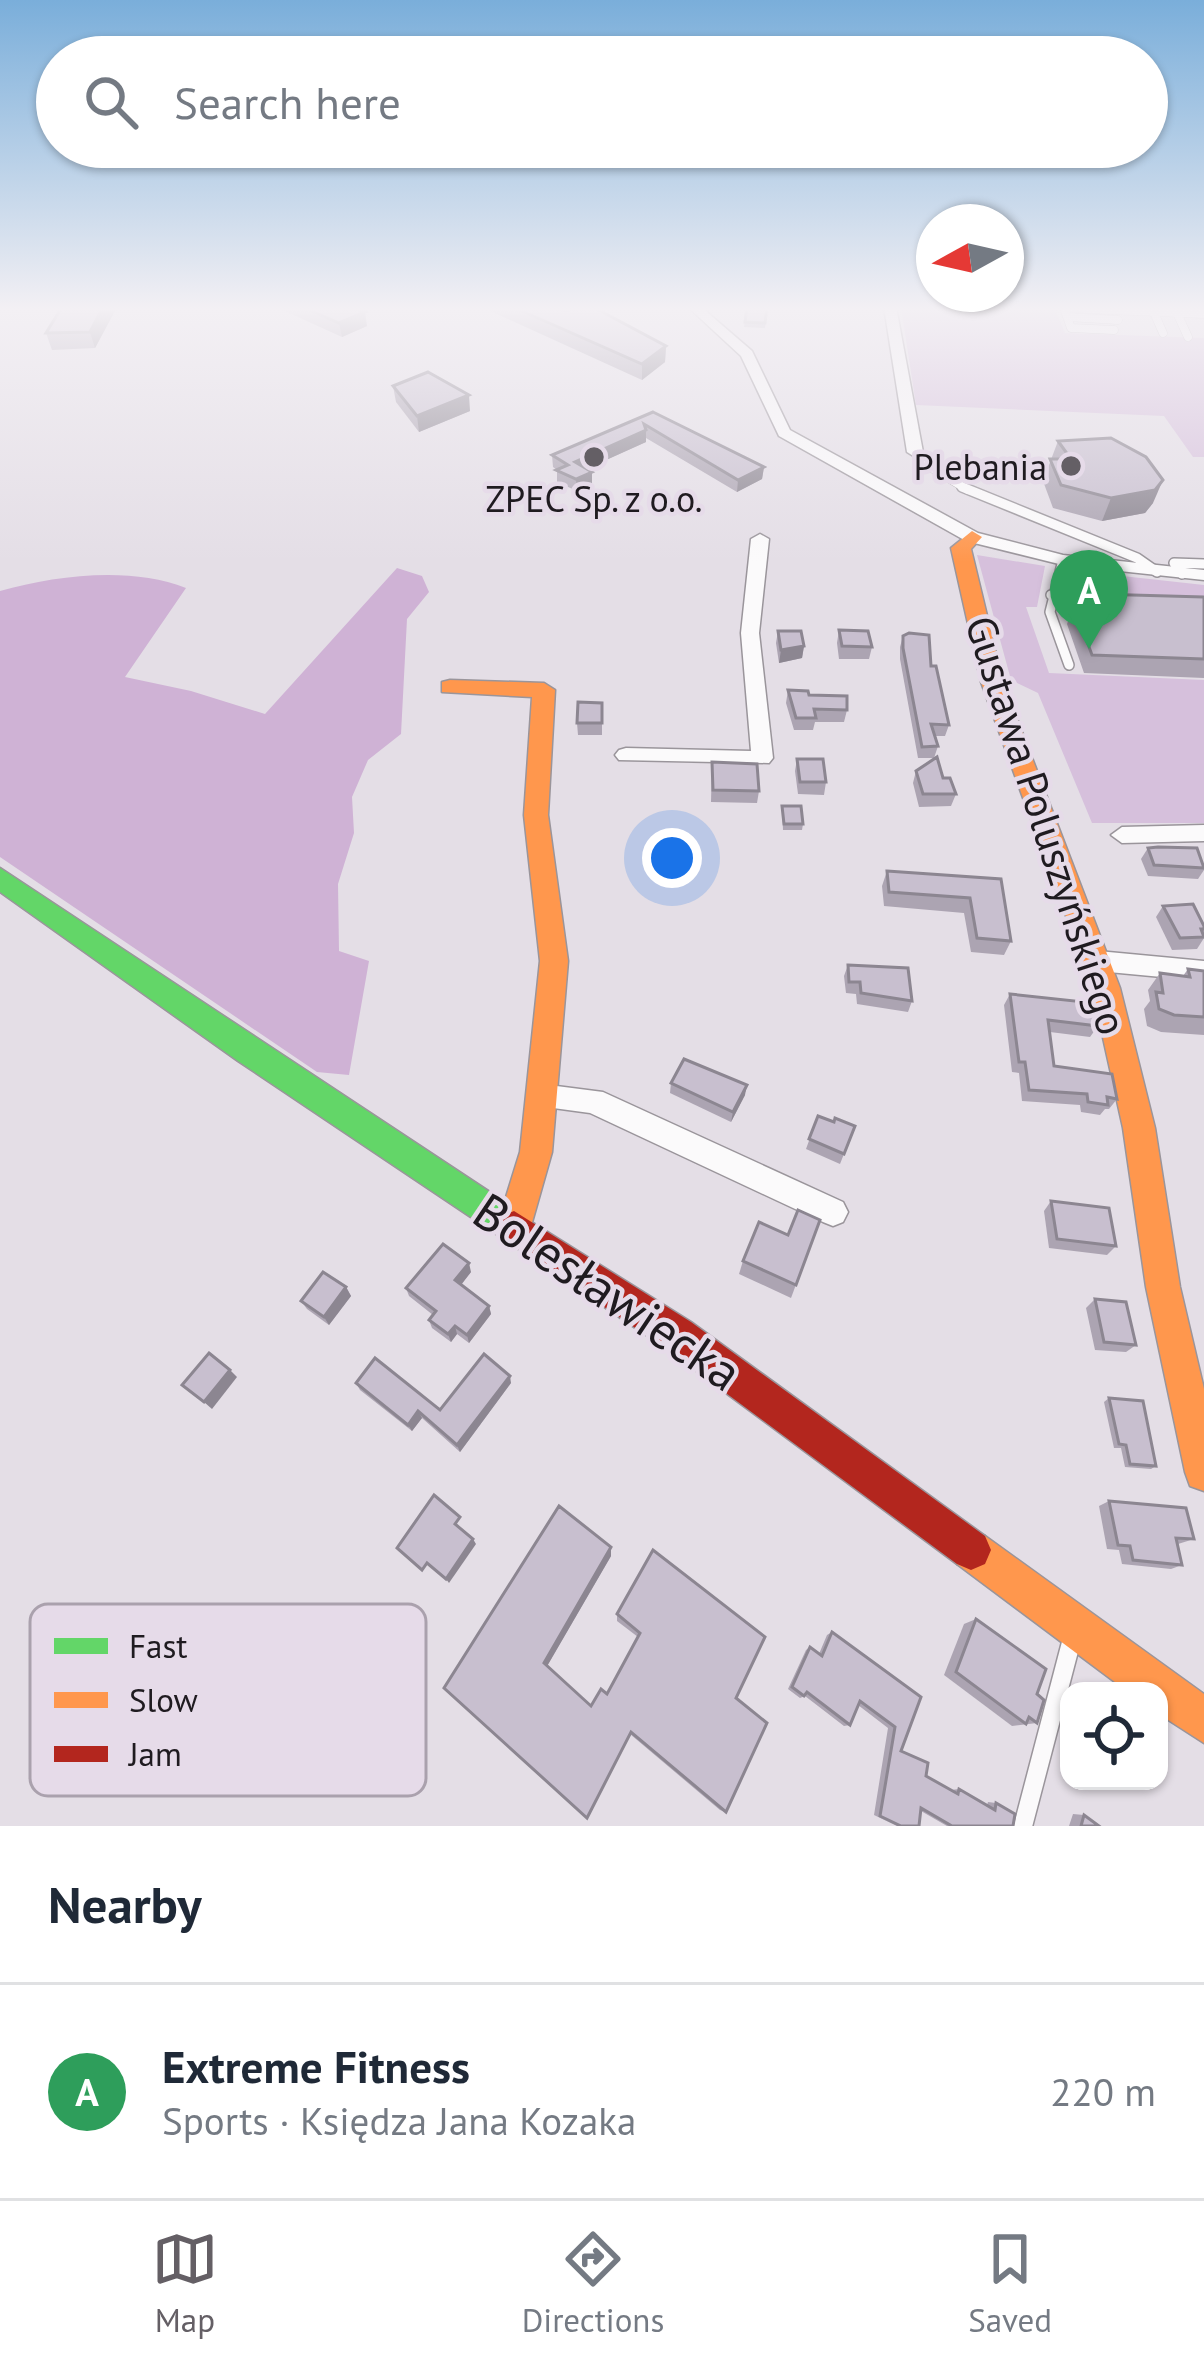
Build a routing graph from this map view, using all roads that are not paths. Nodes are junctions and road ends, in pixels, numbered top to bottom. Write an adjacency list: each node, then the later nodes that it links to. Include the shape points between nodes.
1 (765, 392): 4 (street, via 784,433)
2 (905, 392): 3 (street)
3 (915, 452): 8 (lane, via 989,499)
4 (972, 536): 6 (street); 19 (street, Gustawa Poluszyńskiego, via 961,548 992,682)
5 (760, 539): 15 (street, via 750,633 763,758)
6 (1063, 560): 8 (street); 11 (lane)
7 (1204, 564): 9 (lane, via 1174,563)
8 (1158, 572): 9 (street)
9 (1182, 574): 10 (street)
10 (1204, 575)
11 (1051, 595): 12 (lane); 13 (lane)
12 (1118, 604)
13 (1069, 665)
14 (450, 687): 21 (street, via 544,690 536,815 554,961)
15 (626, 755)
16 (1204, 833): 17 (street)
17 (1122, 835)
18 (0, 878): 23 (street, Bolesławiecka)
19 (1098, 962): 20 (street); 24 (street, Gustawa Poluszyńskiego, via 1139,1128)
20 (1204, 971)
21 (541, 1096): 22 (street, via 593,1101); 23 (street, via 536,1153)
22 (833, 1212)
23 (514, 1226): 25 (street, Bolesławiecka, via 679,1335)
24 (1204, 1472)
25 (1076, 1626): 26 (street, Bolesławiecka); 27 (lane)
26 (1204, 1721)
27 (1022, 1826)

